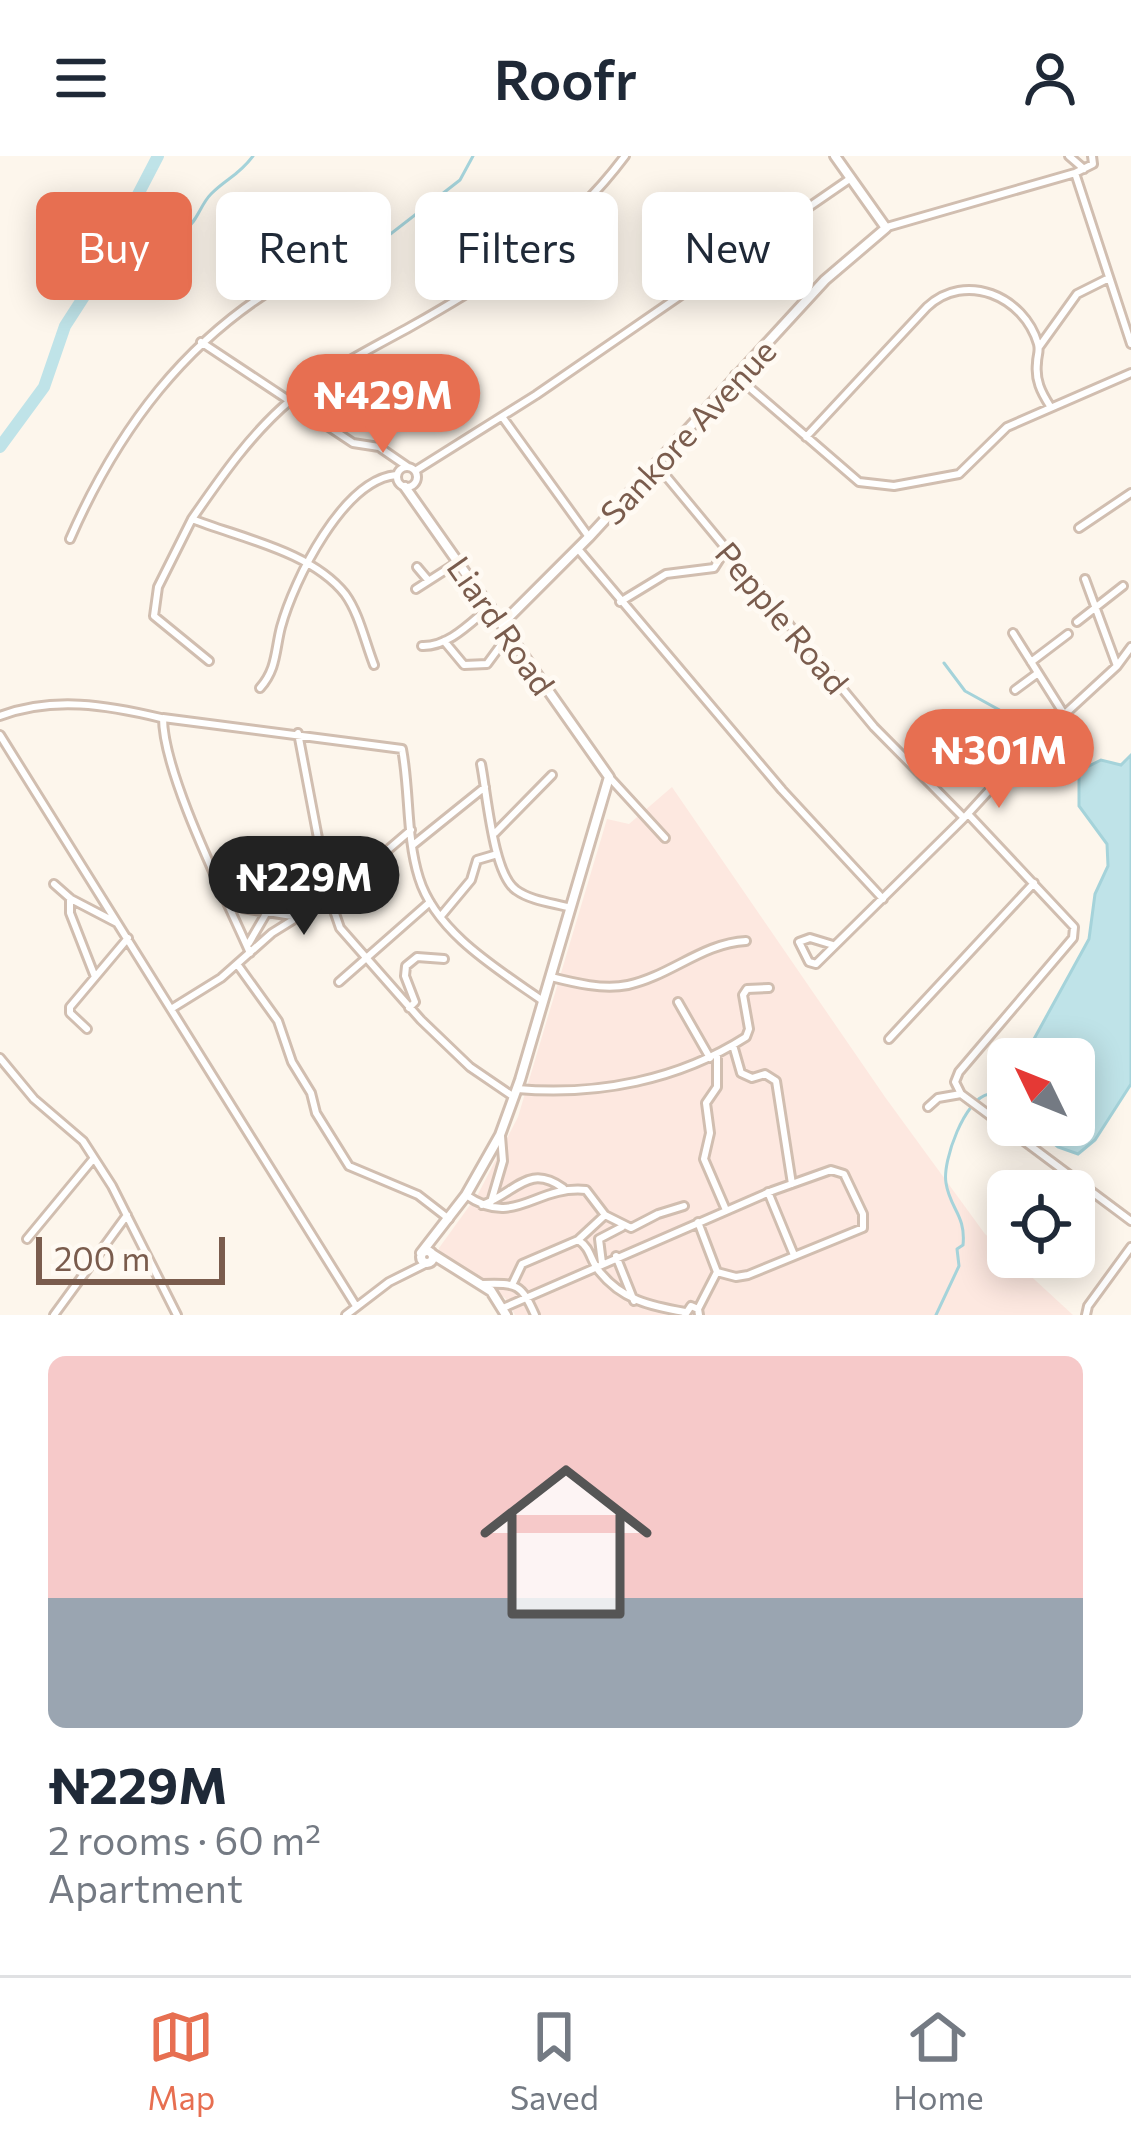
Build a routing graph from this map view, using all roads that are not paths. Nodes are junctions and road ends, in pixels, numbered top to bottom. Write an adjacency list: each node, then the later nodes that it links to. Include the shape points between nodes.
1 (625, 156): 16 (street, via 542,245)
2 (835, 156): 7 (street)
3 (1069, 156): 5 (street)
4 (1092, 156): 5 (street)
5 (1084, 169): 6 (street, Sankore Avenue)
6 (1075, 173): 8 (street, Sankore Avenue); 9 (street)
7 (851, 178): 8 (street); 18 (street)
8 (886, 228): 15 (street, Sankore Avenue)
9 (1109, 278): 12 (street); 13 (street, via 1077,294)
10 (252, 300): 11 (street)
11 (201, 342): 16 (street); 27 (street, via 119,440)
12 (1131, 344)
13 (1040, 347): 17 (street, via 1038,387); 19 (street, via 1008,301 951,290)
14 (1131, 373): 17 (street)
15 (735, 375): 19 (street); 20 (street, Sankore Avenue)
16 (290, 400): 21 (street, via 353,442 379,447); 24 (street)
17 (1050, 406): 19 (street, via 1007,427 959,474 939,480 859,482)
18 (503, 417): 21 (street); 26 (street)
19 (806, 437)
20 (655, 464): 26 (street, Sankore Avenue); 29 (street, Pepple Road)
21 (405, 471): 22 (street, via 397,482); 22 (street, via 414,484); 31 (street, via 357,495)
22 (405, 487): 30 (street, Liard Road)
23 (1131, 493): 25 (street)
24 (192, 519): 31 (street); 48 (street, via 158,586 154,616)
25 (1079, 528)
26 (589, 537): 28 (street, Sankore Avenue)
27 (70, 539)
28 (577, 549): 37 (street); 40 (street, Sankore Avenue)
29 (726, 549): 37 (street, via 714,568 666,574); 64 (street, Pepple Road, via 874,727)
30 (458, 562): 34 (street); 38 (street, Liard Road)
31 (308, 563): 50 (street, via 344,593); 53 (street)
32 (417, 567): 34 (street)
33 (1085, 579): 39 (street)
34 (428, 580): 36 (street)
35 (1124, 586): 39 (street)
36 (416, 589)
37 (620, 602): 74 (street)
38 (491, 606): 40 (street, Liard Road); 45 (street)
39 (1094, 608): 41 (street); 51 (street)
40 (503, 622): 43 (street, Liard Road)
41 (1077, 622)
42 (1013, 633): 49 (street)
43 (509, 634): 45 (street, via 487,664 476,666 464,665); 62 (street, Liard Road)
44 (1068, 634): 49 (street)
45 (444, 641): 46 (street)
46 (422, 646)
47 (1131, 647): 51 (street)
48 (208, 662)
49 (1031, 662): 52 (street)
50 (374, 664)
51 (1117, 666): 55 (street)
52 (1038, 673): 54 (street); 55 (street)
53 (260, 688)
54 (1015, 690)
55 (1064, 714): 64 (street)
56 (0, 716): 57 (street, via 52,703)
57 (163, 718): 58 (street); 86 (street, via 176,773)
58 (298, 733): 65 (street, via 401,749); 72 (street)
59 (0, 735): 82 (street)
60 (481, 764): 63 (street)
61 (552, 775): 66 (street)
62 (609, 777): 67 (street); 79 (street)
63 (485, 787): 66 (street); 68 (street)
64 (966, 816): 70 (street, Pepple Road); 74 (street)
65 (411, 830): 68 (street); 72 (street)
66 (495, 833): 69 (street)
67 (665, 838)
68 (413, 845): 75 (street)
69 (496, 855): 79 (street, via 515,890); 81 (street, via 477,860)
70 (1034, 883): 99 (street); 104 (street, Pepple Road, via 1068,918 1072,938 959,1072)
71 (54, 884): 73 (street)
72 (329, 896): 80 (street); 88 (street)
73 (70, 898): 82 (street); 90 (street)
74 (883, 899): 85 (street)
75 (430, 902): 81 (street); 88 (street)
76 (284, 903): 80 (street)
77 (242, 908): 78 (street)
78 (269, 908): 80 (street); 86 (street)
79 (571, 908): 91 (street)
80 (295, 915): 86 (street)
81 (441, 916): 94 (street)
82 (120, 925): 83 (street)
83 (128, 938): 90 (street); 97 (street)
84 (746, 941): 91 (street, via 625,986)
85 (833, 945): 85 (street, via 816,964 799,942 810,938)
86 (249, 949): 89 (street)
87 (444, 959): 96 (street, via 417,957 406,966)
88 (364, 960): 92 (street); 96 (street)
89 (237, 964): 97 (street); 118 (street, via 278,1021 316,1113 350,1166 418,1195)
90 (95, 976): 98 (street, via 69,1010)
91 (551, 977): 94 (street)
92 (339, 982)
93 (769, 988): 100 (street, via 744,992 749,1029)
94 (543, 1001): 103 (street)
95 (678, 1002): 101 (street)
96 (410, 1008): 103 (street, via 470,1066)
97 (171, 1009): 134 (street)
98 (87, 1030)
99 (889, 1039)
100 (734, 1045): 101 (street); 108 (street, via 741,1073 776,1081)
101 (714, 1055): 103 (street, via 632,1083); 115 (street, via 717,1087 706,1102 704,1159)
102 (0, 1058): 107 (street)
103 (516, 1093): 106 (street)
104 (961, 1094): 105 (street); 119 (street)
105 (928, 1107)
106 (500, 1135): 111 (street); 112 (street, via 503,1161)
107 (94, 1158): 116 (street); 122 (street)
108 (792, 1184): 110 (street); 125 (street, via 838,1170 864,1223)
109 (563, 1188): 112 (street, via 536,1175); 113 (street, via 505,1210); 117 (street, via 586,1190)
110 (768, 1192): 115 (street); 125 (street)
111 (466, 1195): 113 (street); 118 (street)
112 (491, 1202): 113 (street)
113 (482, 1205)
114 (684, 1206): 121 (street)
115 (726, 1210): 120 (street)
116 (127, 1215): 138 (street); 139 (street)
117 (604, 1215): 121 (street); 123 (street)
118 (449, 1219): 127 (street)
119 (1131, 1221)
120 (698, 1222): 126 (street); 129 (street)
121 (626, 1226): 128 (street, via 598,1239)
122 (26, 1240)
123 (578, 1240): 128 (street); 131 (street, via 523,1264)
124 (1131, 1247): 142 (street)
125 (794, 1255): 129 (street, via 736,1277)
126 (616, 1256): 128 (street); 133 (street)
127 (427, 1257): 130 (street); 134 (street)
128 (598, 1265): 132 (street); 133 (street)
129 (717, 1272): 136 (street)
130 (482, 1284): 131 (street); 135 (street)
131 (512, 1285): 132 (street)
132 (528, 1296): 135 (street); 141 (street)
133 (634, 1301): 137 (street)
134 (356, 1306): 140 (street)
135 (505, 1311)
136 (698, 1312): 137 (street, via 691,1306)
137 (685, 1314)
138 (54, 1315)
139 (177, 1315)
140 (346, 1315)
141 (535, 1315)
142 (1086, 1315)

